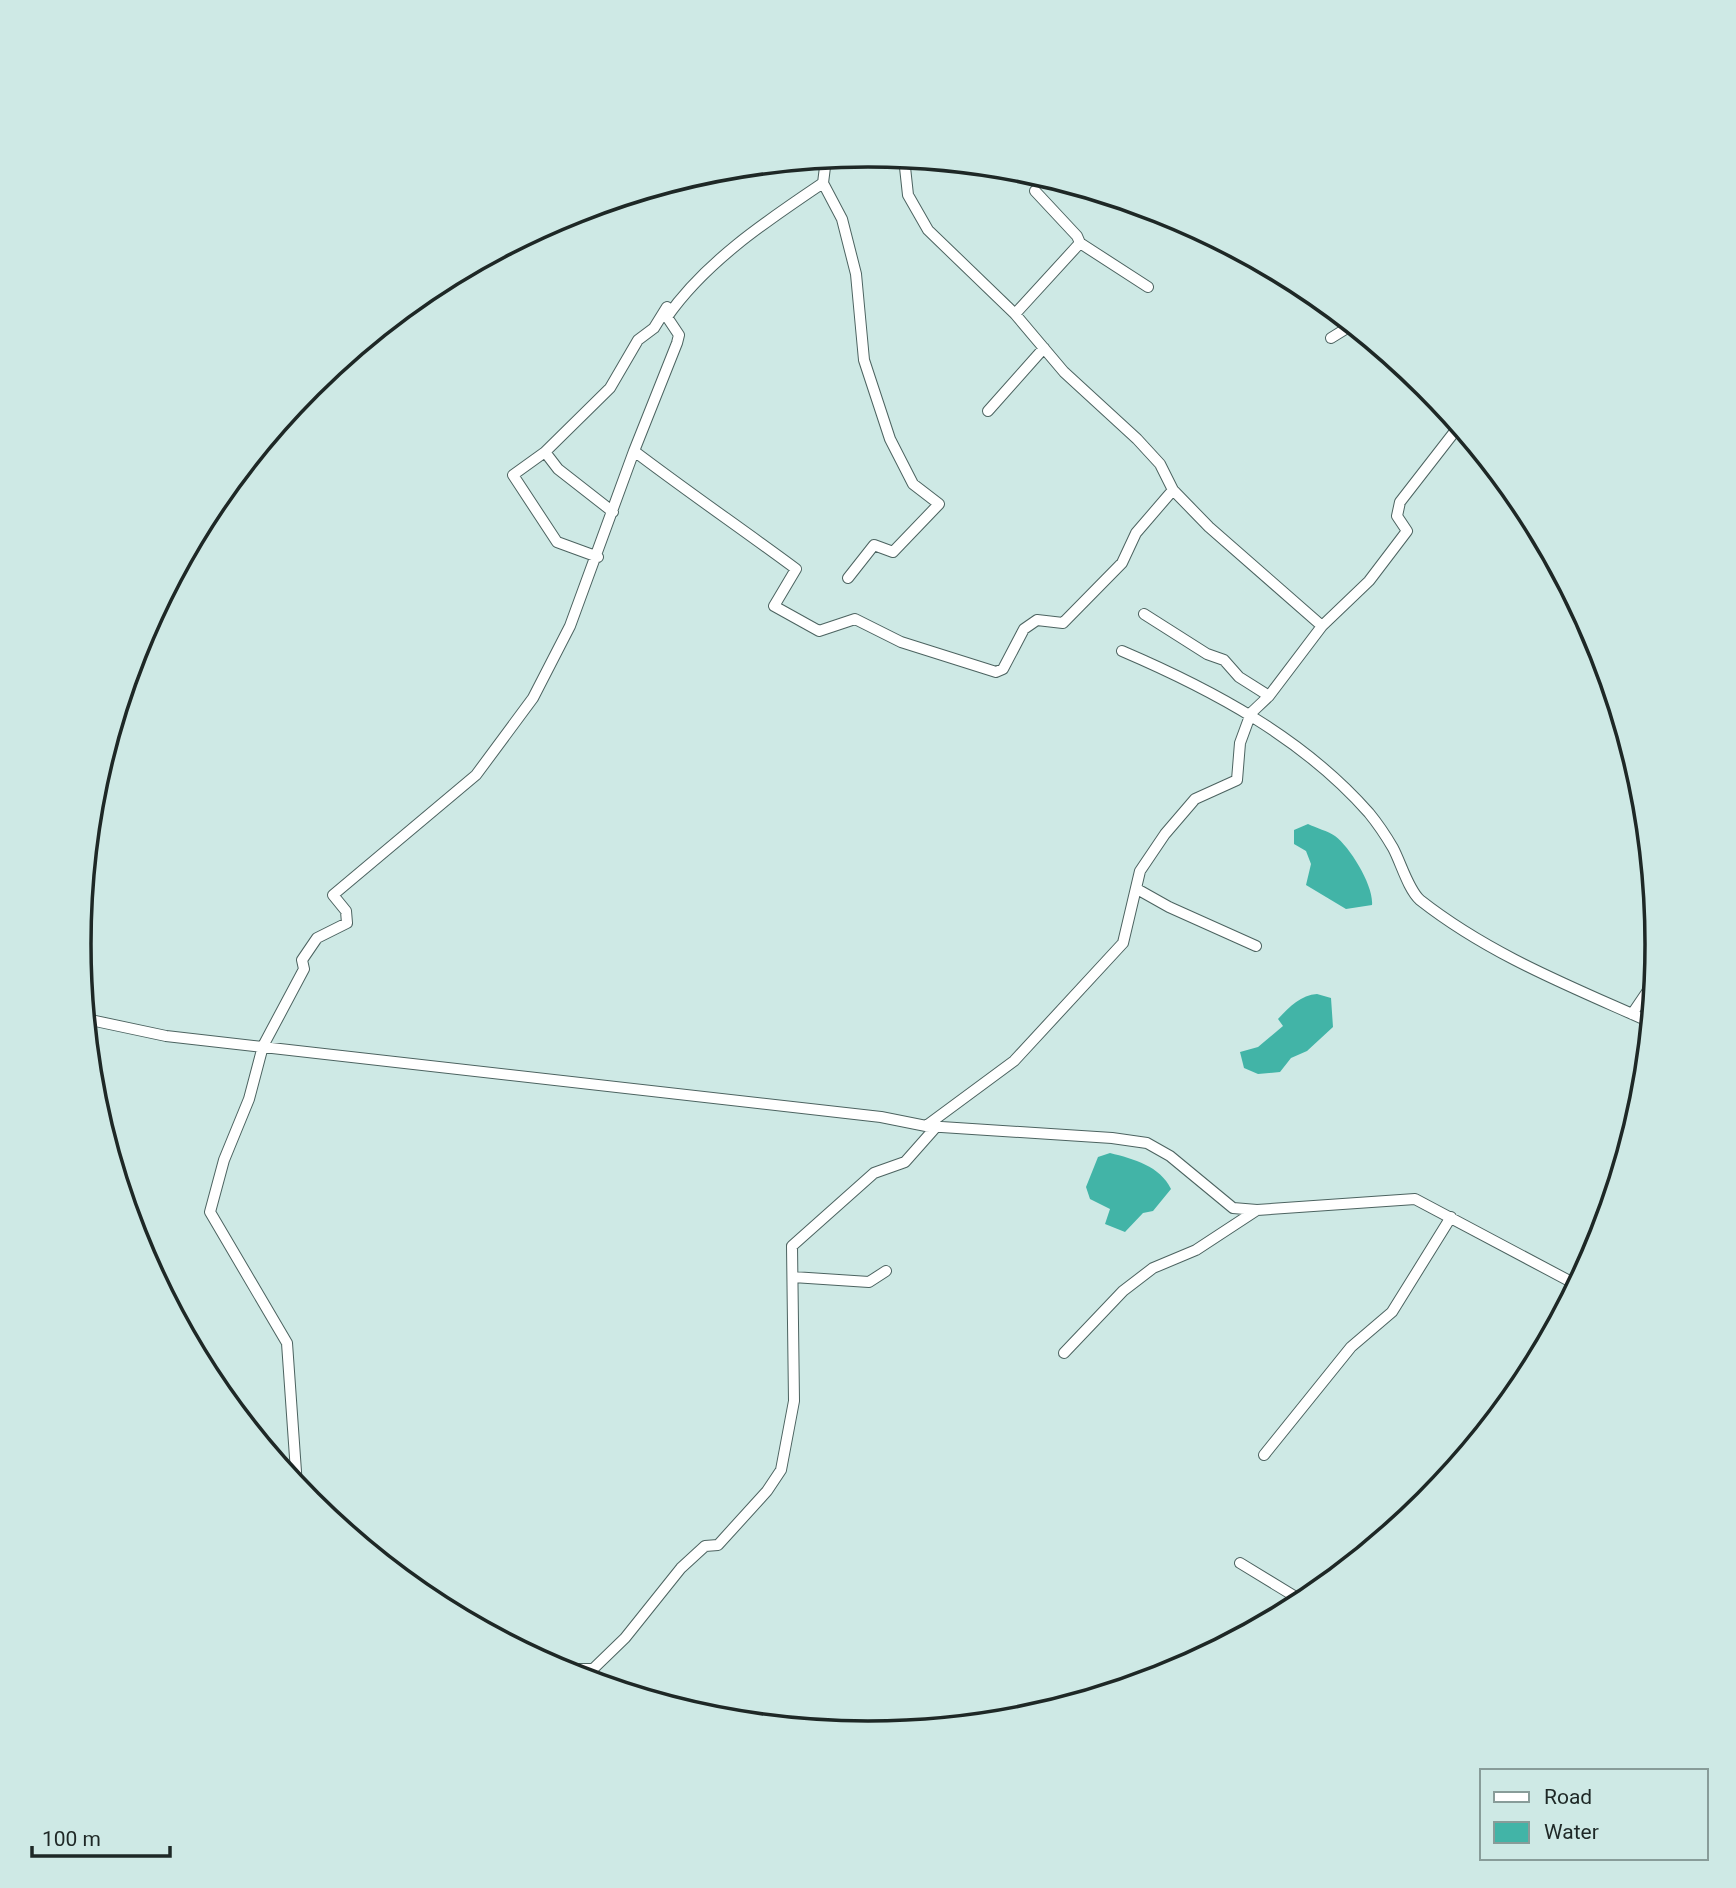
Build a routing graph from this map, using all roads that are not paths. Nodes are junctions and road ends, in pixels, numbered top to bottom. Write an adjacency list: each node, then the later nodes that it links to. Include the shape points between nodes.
1 (905, 168): 8 (street, via 908,195 928,230)
2 (825, 169): 3 (street)
3 (823, 183): 7 (street, via 757,229); 19 (street, via 845,230 856,274 864,360 890,439 913,484 939,504 893,552 874,545)
4 (1035, 191): 5 (street)
5 (1080, 243): 6 (street); 8 (street)
6 (1148, 287)
7 (675, 306): 14 (street, via 667,317 679,335 677,343); 15 (street, via 670,304 654,328 638,340 610,388)
8 (1015, 314): 11 (street)
9 (1344, 331): 10 (street)
10 (1331, 338)
11 (1044, 348): 12 (street); 16 (street, via 1160,464)
12 (988, 411)
13 (1453, 433): 21 (street, via 1400,502 1396,516 1407,531 1369,581)
14 (634, 451): 16 (street, via 796,569 774,606 819,631 855,619 901,642 996,672 1003,669 1024,629 1037,620 1063,623 1089,599 1122,562 1136,533); 17 (street)
15 (545, 452): 17 (street, via 558,469); 18 (street, via 513,475 557,541)
16 (1173, 490): 21 (street)
17 (613, 512): 18 (street)
18 (597, 557): 31 (street, via 544,679 501,743 447,802 333,895 346,911 347,923 317,939 302,960 304,969)
19 (848, 578)
20 (1144, 614): 23 (street, via 1224,660)
21 (1322, 626): 23 (street)
22 (1122, 651): 24 (street)
23 (1269, 696): 24 (street)
24 (1251, 713): 25 (street, via 1240,743 1237,780 1195,799 1139,872); 28 (street, via 1368,812 1393,848 1417,898 1508,958)
25 (1137, 889): 26 (street); 32 (street, via 1123,943 1014,1061)
26 (1256, 946)
27 (1643, 998): 28 (street)
28 (1632, 1014): 29 (street)
29 (1641, 1018)
30 (96, 1021): 31 (street, via 166,1036)
31 (263, 1046): 32 (street, via 881,1117); 40 (street, via 210,1212 287,1343)
32 (931, 1127): 33 (street, via 1147,1143 1233,1208); 36 (street, via 905,1162 874,1173 792,1246)
33 (1257, 1210): 34 (street, via 1415,1199); 38 (street, via 1196,1250 1153,1268 1123,1291)
34 (1451, 1217): 37 (street); 39 (street, via 1392,1312 1351,1347)
35 (886, 1271): 36 (street, via 869,1282)
36 (793, 1277): 43 (street, via 794,1401 781,1470 718,1545 705,1546 681,1569 625,1638)
37 (1569, 1280)
38 (1064, 1353)
39 (1264, 1455)
40 (296, 1468)
41 (1240, 1563): 42 (street)
42 (1292, 1595)
43 (589, 1669)

